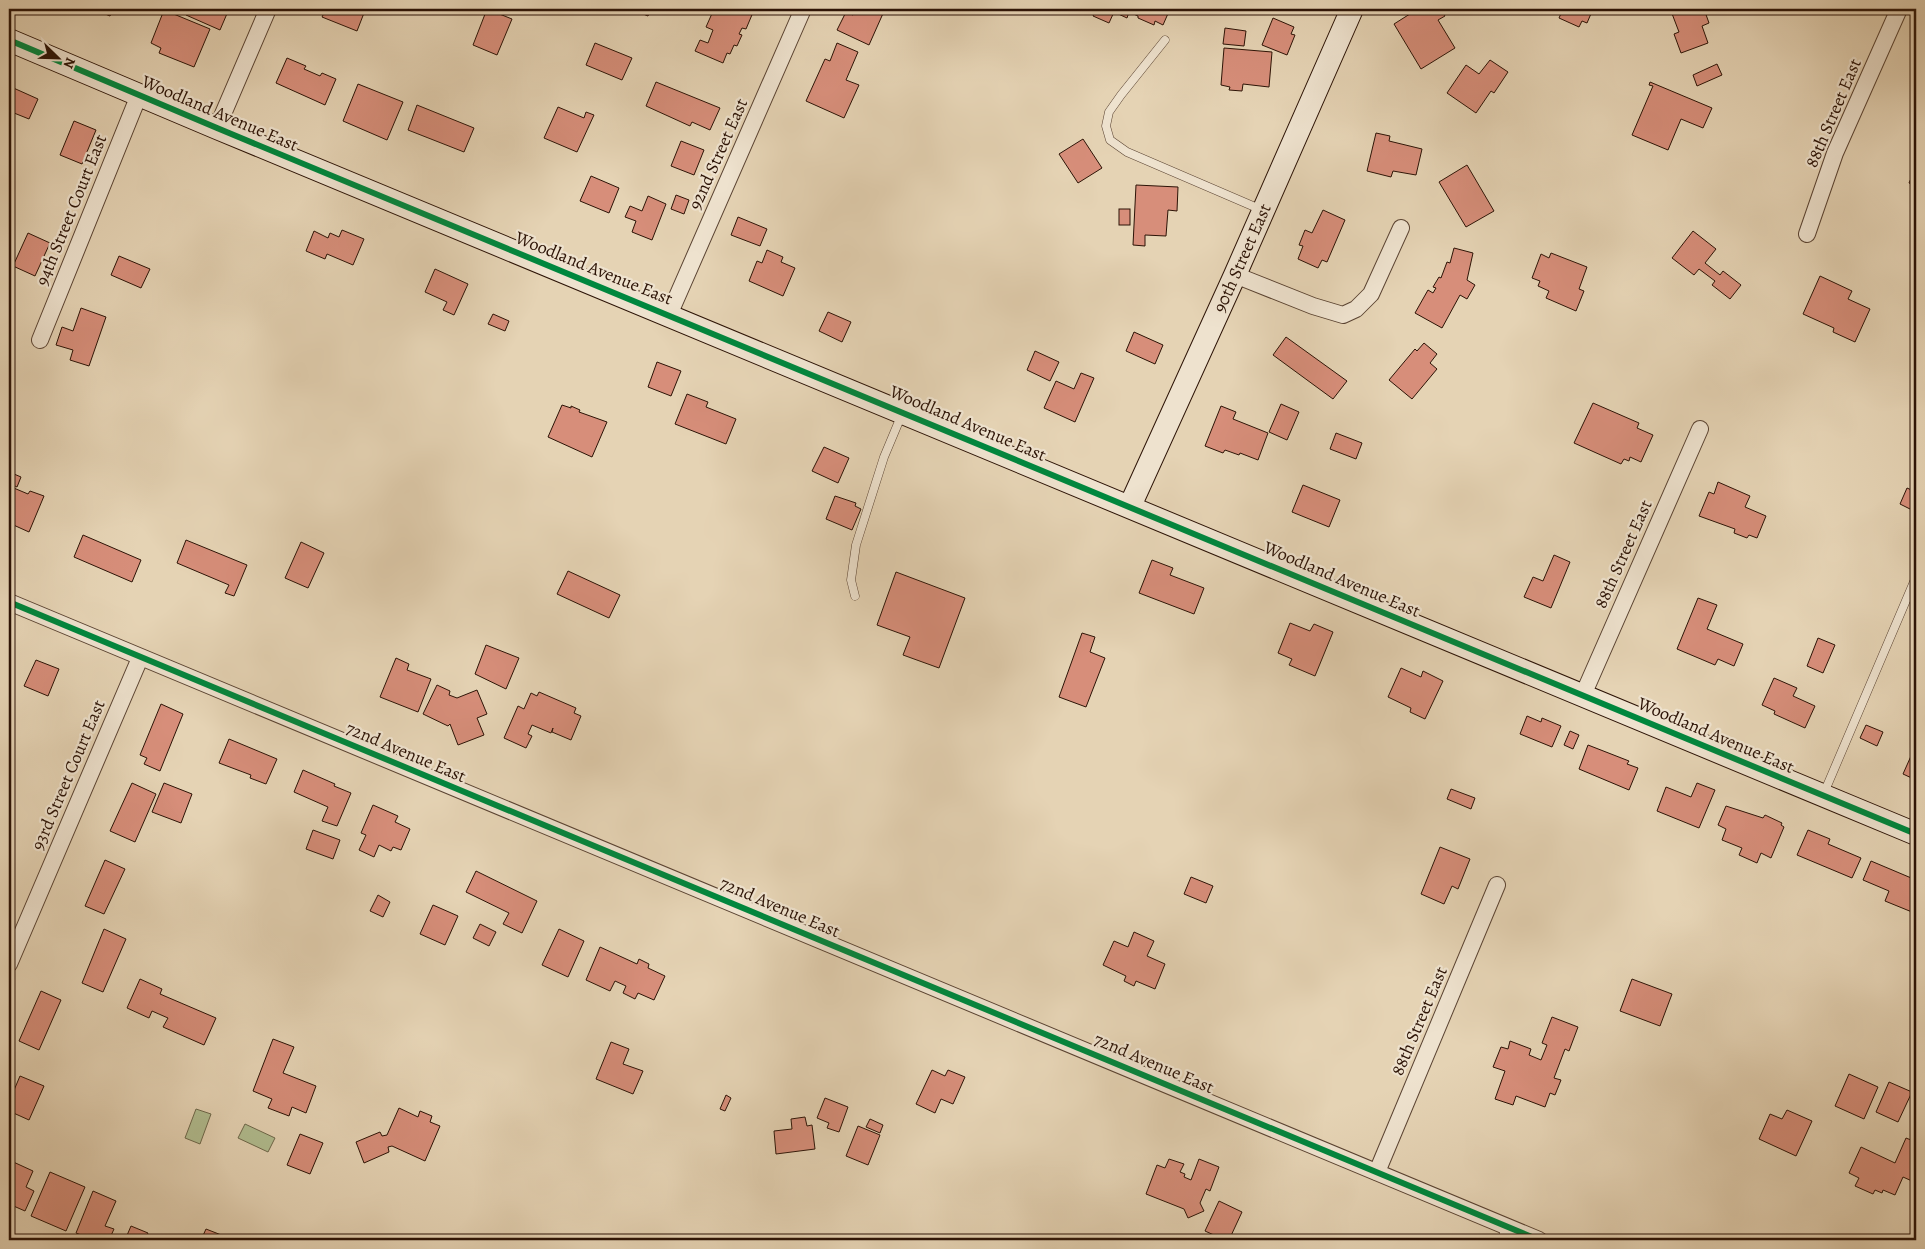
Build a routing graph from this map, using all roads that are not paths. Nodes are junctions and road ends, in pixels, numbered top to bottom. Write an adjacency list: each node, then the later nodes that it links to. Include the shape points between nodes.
1 (268, 9): 8 (street)
2 (803, 9): 13 (street, 92nd Street East)
3 (1352, 9): 9 (street, 90th Street East)
4 (1899, 9): 11 (street, 88th Street East, via 1836,153)
5 (9, 40): 7 (street, Woodland Avenue East)
6 (1165, 40): 9 (lane, via 1110,112 1106,126 1110,140 1127,152)
7 (139, 95): 8 (street, Woodland Avenue East); 14 (street, 94th Street Court East)
8 (217, 128): 13 (street, Woodland Avenue East)
9 (1263, 211): 12 (street, 90th Street East)
10 (1401, 228): 12 (street, via 1372,294 1356,310 1343,315)
11 (1807, 234)
12 (1235, 275): 17 (street, 90th Street East)
13 (670, 315): 15 (street, Woodland Avenue East)
14 (40, 340)
15 (903, 412): 17 (street, Woodland Avenue East); 19 (lane, via 884,457 856,544 851,580)
16 (1700, 428): 22 (street, 88th Street East)
17 (1130, 506): 22 (street, Woodland Avenue East)
18 (1916, 577): 23 (lane)
19 (855, 596)
20 (9, 602): 21 (street, 72nd Avenue East)
21 (140, 658): 26 (street, 93rd Street Court East); 27 (street, 72nd Avenue East)
22 (1583, 696): 23 (street, Woodland Avenue East)
23 (1823, 795): 24 (street, Woodland Avenue East)
24 (1916, 834)
25 (1497, 885): 27 (street, 88th Street East)
26 (9, 964)
27 (1377, 1172): 28 (street, 72nd Avenue East)
28 (1504, 1233): 29 (street, 72nd Avenue East)
29 (1539, 1240)

